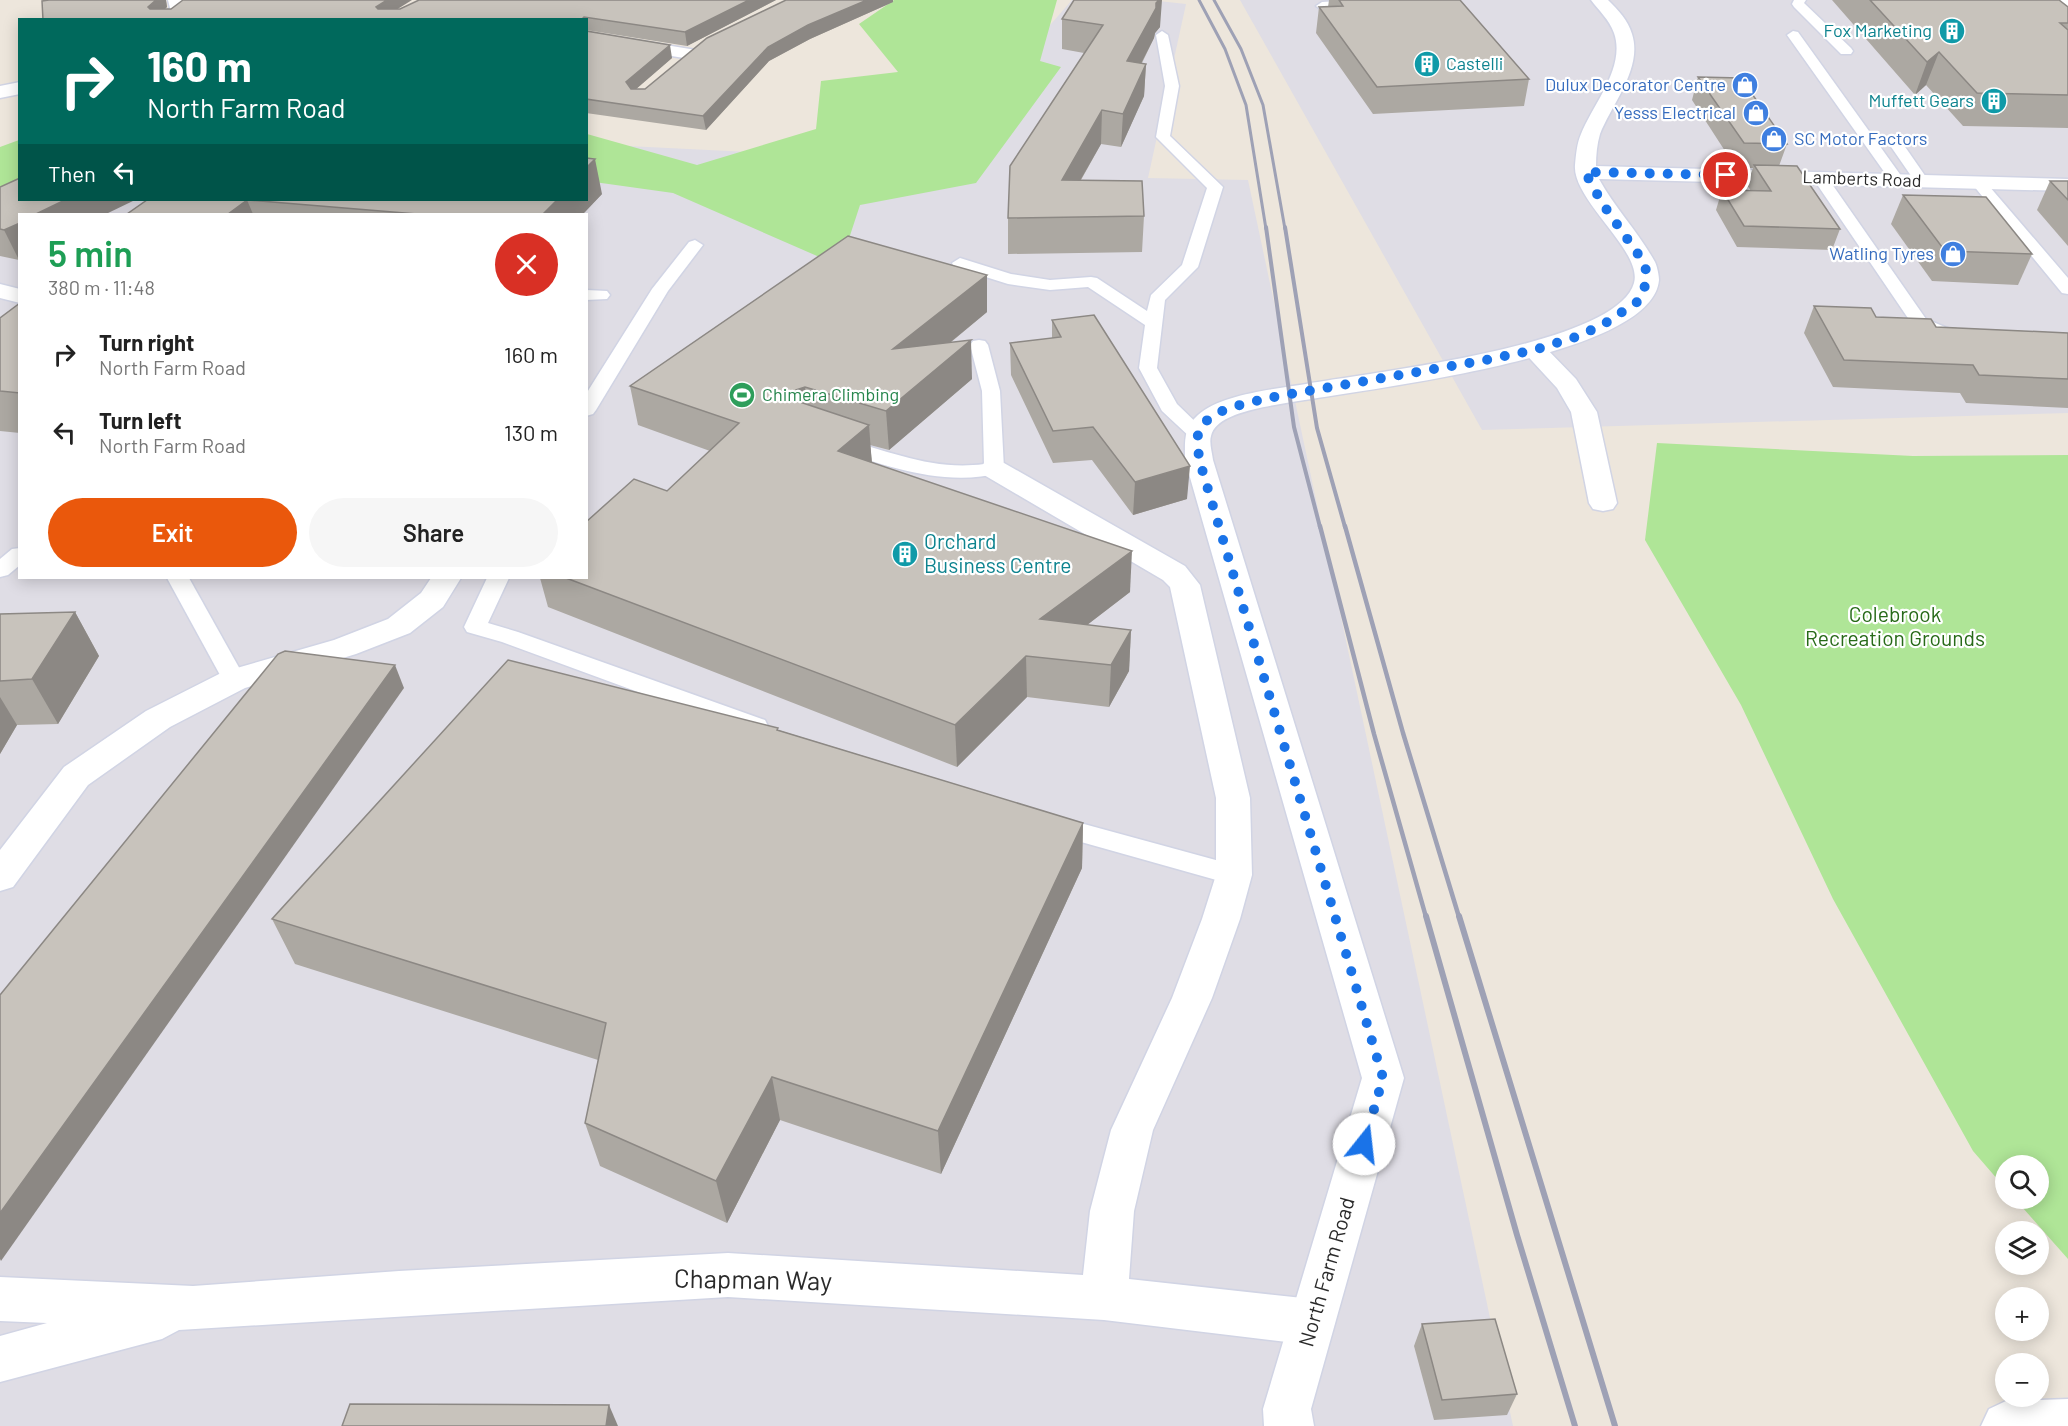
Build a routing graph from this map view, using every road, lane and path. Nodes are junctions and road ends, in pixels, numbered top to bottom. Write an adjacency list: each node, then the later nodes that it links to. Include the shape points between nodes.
1 (176, 0): 6 (street, via 179,10)
2 (1406, 0): 5 (lane)
3 (1599, 0): 15 (street, via 1620,22 1626,39 1625,56 1621,74 1589,137)
4 (1800, 0): 10 (lane, via 1798,4)
5 (1322, 6)
6 (166, 18)
7 (1162, 35): 26 (lane, via 1172,86 1163,137 1215,187 1190,267 1157,299)
8 (1793, 35): 17 (lane)
9 (588, 38): 11 (street, via 696,50)
10 (1846, 51)
11 (673, 69)
12 (18, 88): 13 (street)
13 (0, 92)
14 (1894, 141): 18 (lane)
15 (1585, 172): 16 (street, Lamberts Road); 29 (street, via 1645,264 1647,280 1640,300 1604,324)
16 (1820, 177): 17 (street, Lamberts Road); 27 (lane, via 1920,322)
17 (1897, 180): 18 (street, Lamberts Road)
18 (1921, 180): 19 (street, Lamberts Road)
19 (1978, 182): 20 (street, Lamberts Road); 23 (lane)
20 (2068, 185)
21 (695, 245): 30 (lane, via 661,289)
22 (960, 263): 26 (lane, via 1008,279 1091,282)
23 (2068, 289)
24 (0, 291): 25 (street)
25 (18, 296)
26 (1154, 323): 31 (lane, via 1148,368 1169,407)
27 (1966, 342)
28 (979, 345): 33 (lane, via 991,391)
29 (1534, 350): 31 (street, via 1245,404 1209,418); 34 (street, via 1567,384 1584,411)
30 (588, 407)
31 (1198, 434): 50 (street, North Farm Road, via 1199,459 1383,1078)
32 (820, 438): 33 (lane, via 919,470 953,474)
33 (994, 469): 45 (street, via 1174,573 1185,585 1233,798)
34 (1603, 503)
35 (0, 547): 36 (lane)
36 (18, 551)
37 (18, 553): 38 (lane)
38 (0, 570)
39 (179, 579): 42 (lane)
40 (445, 579): 42 (street, via 432,600 399,626 345,647)
41 (498, 579): 43 (lane, via 475,627)
42 (234, 680): 46 (street, via 158,719 76,776)
43 (780, 735)
44 (1029, 818): 45 (lane)
45 (1234, 875): 47 (street, via 1192,998 1132,1130 1112,1211)
46 (0, 877)
47 (1104, 1298): 49 (street, Chapman Way, via 729,1275); 50 (street, Chapman Way)
48 (0, 1299): 49 (street, Chapman Way)
49 (193, 1308): 51 (street, Chapman Way)
50 (1312, 1322): 53 (street, North Farm Road, via 1287,1409)
51 (0, 1359)
52 (2068, 1424): 54 (street)
53 (1289, 1426)
54 (2006, 1426)

